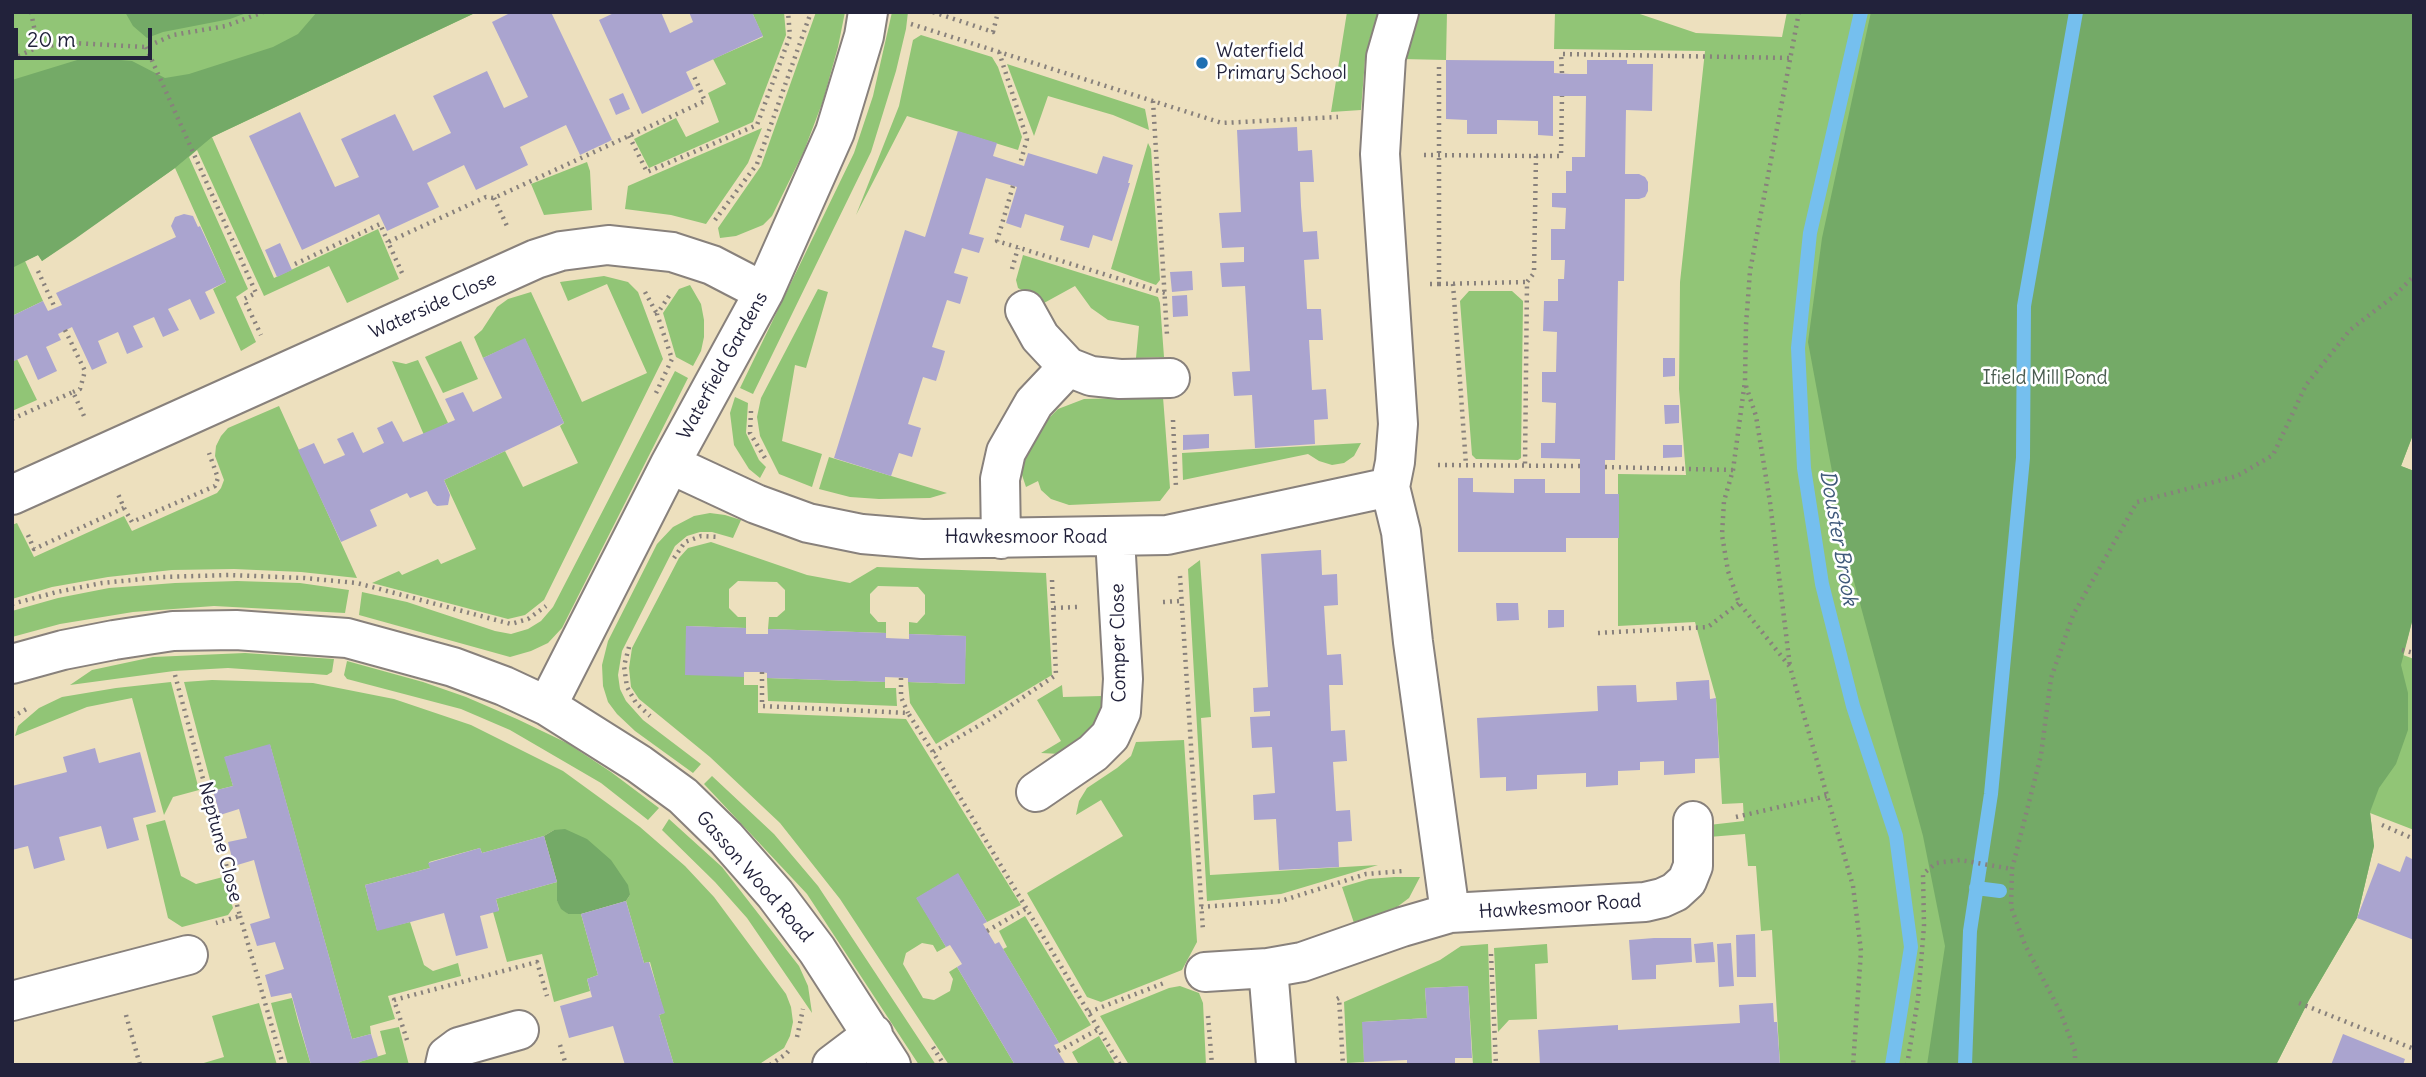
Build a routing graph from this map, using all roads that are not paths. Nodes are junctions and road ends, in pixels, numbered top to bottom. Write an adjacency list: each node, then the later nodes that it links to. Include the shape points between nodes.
1 (868, 12): 3 (street, Waterfield Gardens, via 835,132)
2 (1399, 12): 8 (street, Hawkesmoor Road, via 1386,57 1380,154 1398,424)
3 (764, 292): 7 (street, Waterfield Gardens); 9 (street, Waterside Close, via 682,255 629,246 561,251)
4 (1025, 310): 5 (street, via 1040,337)
5 (1068, 367): 6 (street, via 1091,376); 10 (street, via 1034,403 1006,452 1000,479)
6 (1170, 378)
7 (670, 464): 10 (street, Hawkesmoor Road, via 756,505 808,523 922,539); 13 (street, Waterfield Gardens)
8 (1390, 487): 11 (street, Hawkesmoor Road, via 1167,535); 16 (street, Hawkesmoor Road, via 1401,531)
9 (12, 495)
10 (1001, 538): 11 (street, Hawkesmoor Road)
11 (1115, 538): 14 (street, Comper Close, via 1121,712 1110,736 1093,753)
12 (12, 664): 13 (street, Gasson Wood Road, via 173,631 296,633 346,638 453,667)
13 (547, 706): 22 (street, Gasson Wood Road, via 683,796 726,838 817,950)
14 (1036, 792)
15 (1693, 821): 16 (street, Hawkesmoor Road, via 1693,866 1687,881 1662,898)
16 (1451, 913): 18 (street, Hawkesmoor Road, via 1303,962)
17 (188, 955): 20 (street)
18 (1268, 968): 19 (street, Hawkesmoor Road); 25 (street)
19 (1205, 972)
20 (12, 1001)
21 (519, 1030): 24 (street, via 459,1047 447,1056)
22 (882, 1049): 23 (street)
23 (836, 1062)
24 (445, 1065)
25 (1276, 1065)

